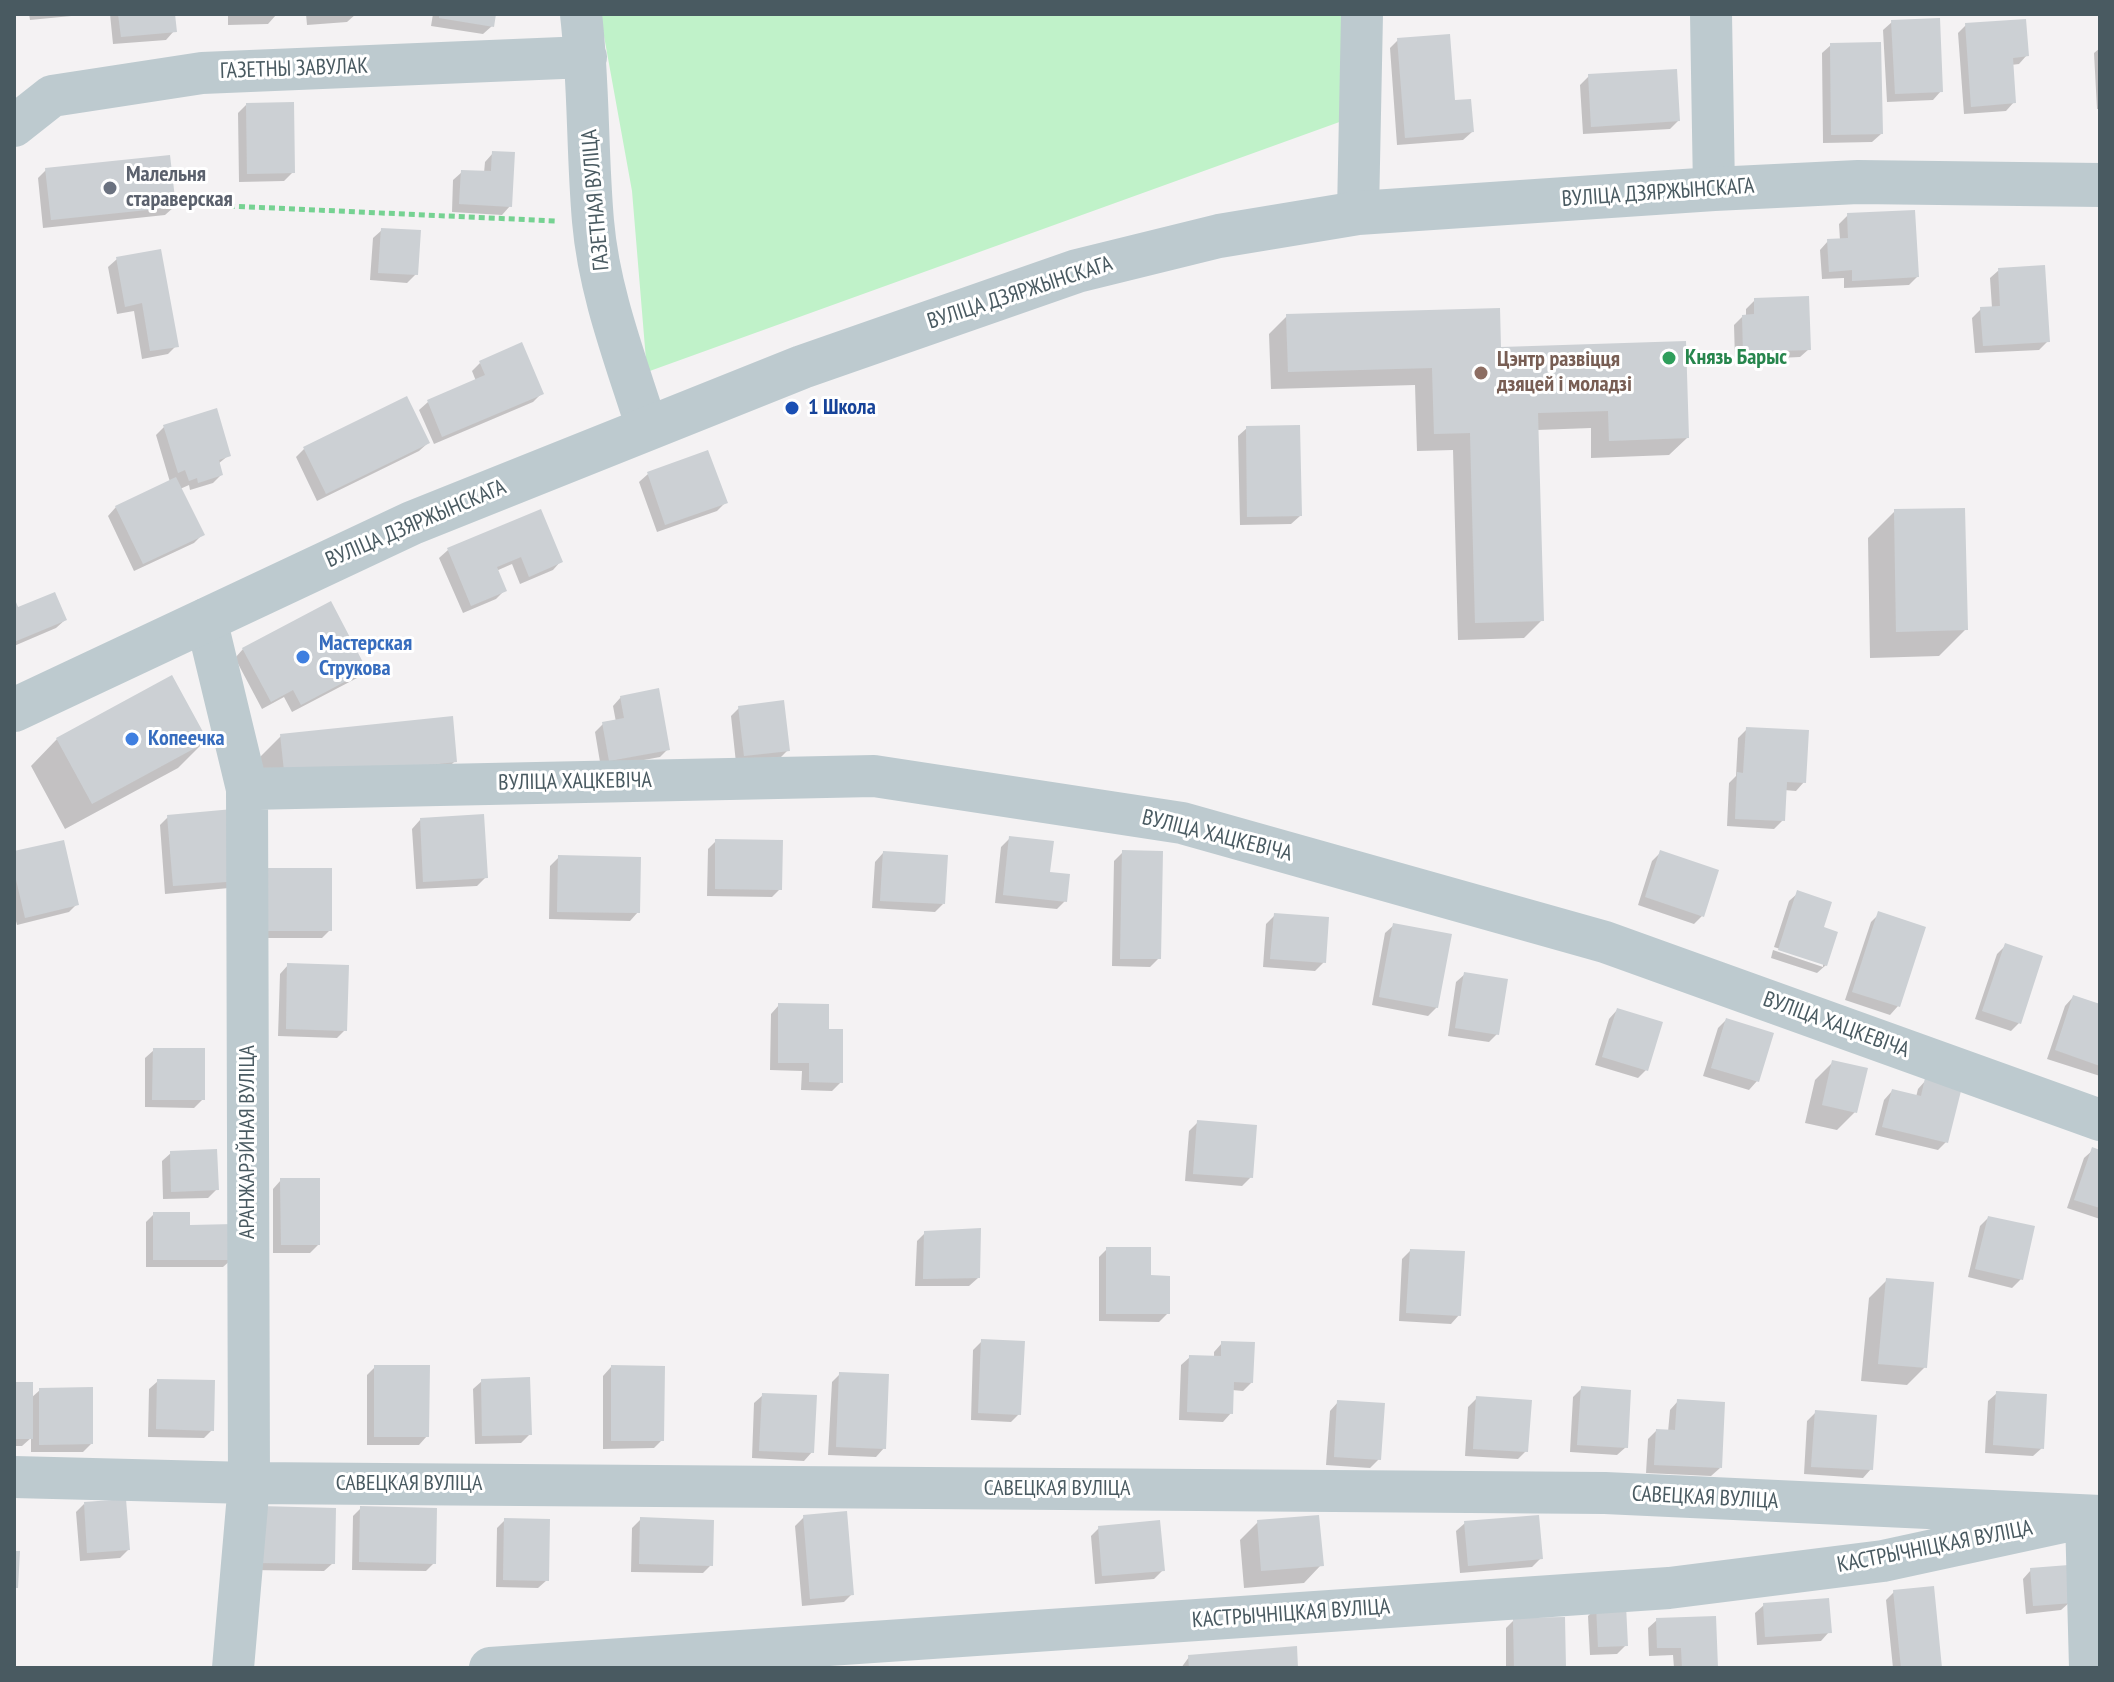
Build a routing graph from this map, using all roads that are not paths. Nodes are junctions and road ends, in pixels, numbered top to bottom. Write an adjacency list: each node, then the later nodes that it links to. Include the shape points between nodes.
1 (581, 14): 4 (street, ГАЗЕТНАЯ ВУЛІЦА)
2 (1362, 14): 8 (street)
3 (1711, 14): 7 (street)
4 (586, 57): 5 (street, ГАЗЕТНЫ ЗАВУЛАК, via 202,73 52,96); 9 (street, ГАЗЕТНАЯ ВУЛІЦА, via 593,223 603,287)
5 (14, 126)
6 (2100, 185): 7 (street, ВУЛІЦА ДЗЯРЖЫНСКАГА, via 1858,182)
7 (1714, 189): 8 (street, ВУЛІЦА ДЗЯРЖЫНСКАГА)
8 (1358, 213): 9 (street, ВУЛІЦА ДЗЯРЖЫНСКАГА, via 1219,236 1077,271 802,367)
9 (647, 428): 10 (street, ВУЛІЦА ДЗЯРЖЫНСКАГА, via 412,523)
10 (206, 619): 11 (street, ВУЛІЦА ДЗЯРЖЫНСКАГА); 12 (street, АРАНЖАРЭЙНАЯ ВУЛІЦА)
11 (14, 710)
12 (247, 789): 13 (street, ВУЛІЦА ХАЦКЕВІЧА, via 874,776 1182,823 1605,942); 15 (street, АРАНЖАРЭЙНАЯ ВУЛІЦА)
13 (2100, 1120)
14 (14, 1477): 15 (street, САВЕЦКАЯ ВУЛІЦА)
15 (249, 1483): 16 (street, САВЕЦКАЯ ВУЛІЦА, via 1605,1493); 17 (street, АРАНЖАРЭЙНАЯ ВУЛІЦА)
16 (2093, 1516): 18 (street, КАСТРЫЧНІЦКАЯ ВУЛІЦА, via 1883,1561 1669,1588); 19 (street)
17 (233, 1668)
18 (490, 1668)
19 (2090, 1668)

